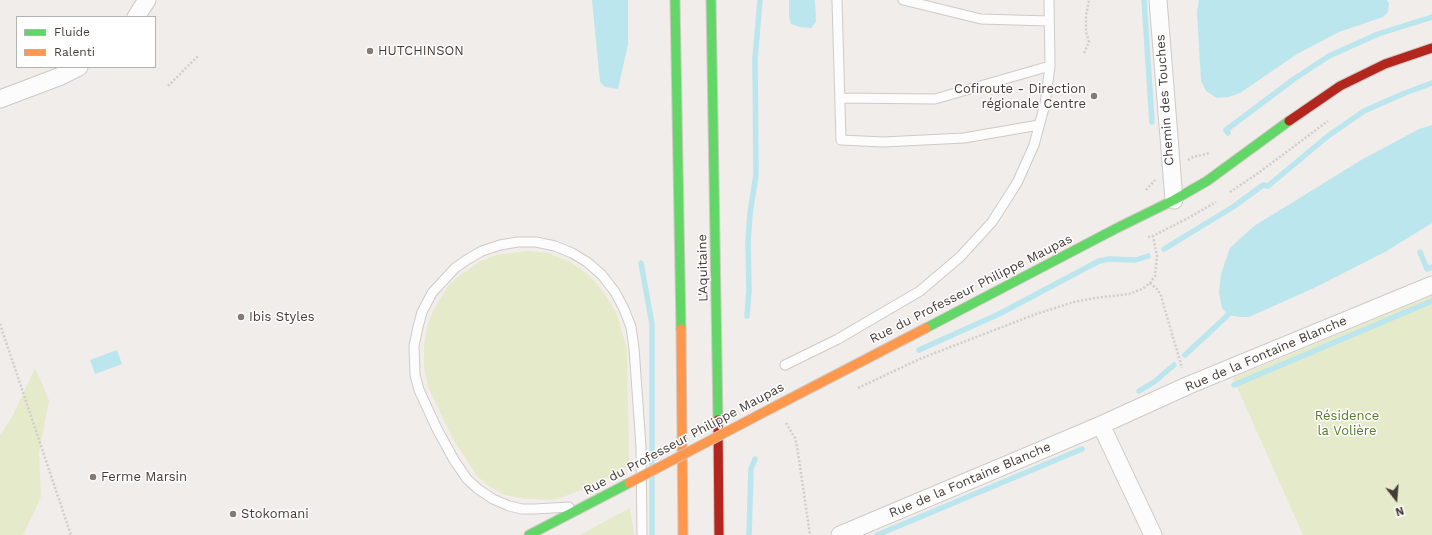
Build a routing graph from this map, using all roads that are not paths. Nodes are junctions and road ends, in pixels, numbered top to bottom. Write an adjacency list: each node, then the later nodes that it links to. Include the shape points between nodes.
1 (147, 0): 8 (street)
2 (675, 0): 25 (main road, L'Aquitaine)
3 (711, 0): 26 (main road, L'Aquitaine)
4 (837, 0): 16 (lane)
5 (903, 0): 9 (lane, via 981,19)
6 (1049, 0): 9 (lane)
7 (1158, 0): 18 (street, Chemin des Touches)
8 (137, 16)
9 (1049, 21): 13 (lane)
10 (1432, 48): 12 (main road, Rue du Professeur Philippe Maupas)
11 (1432, 52): 12 (main road, Rue du Professeur Philippe Maupas)
12 (1416, 53): 18 (main road, Rue du Professeur Philippe Maupas, via 1385,64 1340,86 1207,181)
13 (1050, 66): 16 (lane, via 935,99); 17 (lane, via 1045,104)
14 (77, 68): 15 (street, via 61,76)
15 (1, 94)
16 (840, 98): 17 (lane, via 841,140 883,142 964,138)
17 (1039, 125): 20 (lane, via 1034,145 1017,183 992,222 960,257 920,291 838,339)
18 (1174, 200): 22 (main road, Rue du Professeur Philippe Maupas, bridge)
19 (1432, 285): 21 (street, Rue de la Fontaine Blanche, via 1189,385)
20 (785, 366)
21 (1101, 425): 27 (street, Rue de la Fontaine Blanche); 28 (street)
22 (587, 505): 23 (main road, Rue du Professeur Philippe Maupas); 24 (lane, via 522,509 493,499 478,489 467,479 454,460 419,390 415,375 414,346 422,312 444,278 482,251 518,242 536,242 566,250 587,262 602,275 624,309 631,327 636,373 641,447)
23 (529, 535)
24 (642, 535)
25 (683, 535)
26 (719, 535)
27 (840, 535)
28 (1153, 535)

